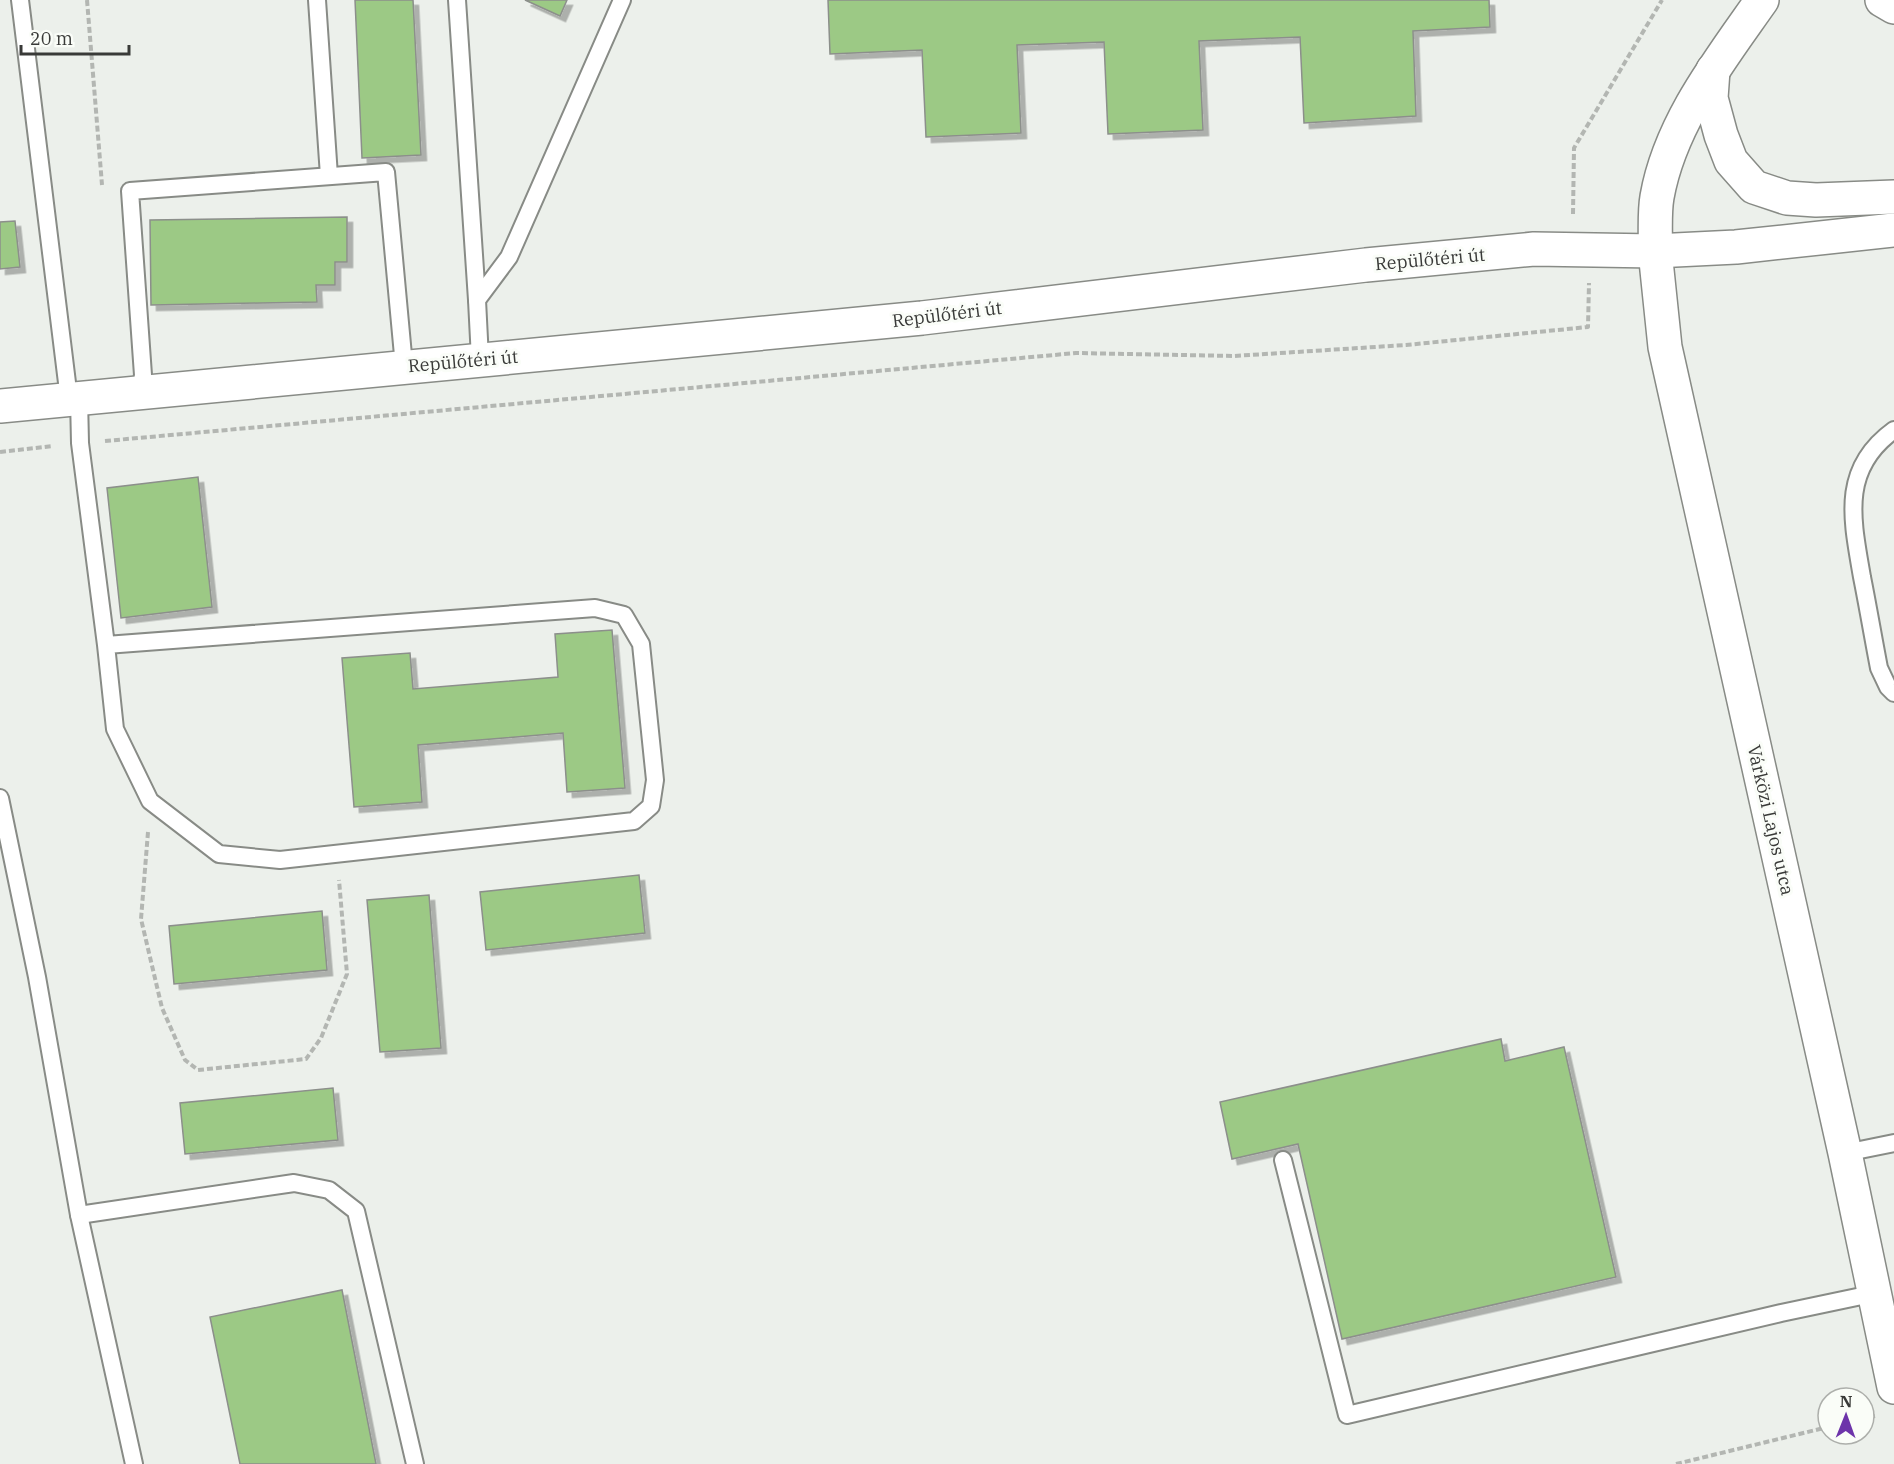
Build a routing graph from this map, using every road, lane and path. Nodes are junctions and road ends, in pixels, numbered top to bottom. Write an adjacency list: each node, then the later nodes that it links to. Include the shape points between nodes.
1 (20, 0): 20 (lane)
2 (317, 0): 10 (lane)
3 (457, 0): 15 (lane)
4 (622, 0): 15 (lane, via 509,257)
5 (1662, 0): 13 (path, via 1574,148 1573,233)
6 (1762, 0): 9 (main road, Várközi Lajos utca)
7 (1882, 0): 8 (main road)
8 (1894, 7)
9 (1713, 70): 11 (main road, via 1711,98 1721,135 1731,161 1754,187 1787,198); 14 (main road, Várközi Lajos utca, via 1680,129 1664,168 1657,198)
10 (329, 176): 18 (lane, via 386,172); 19 (lane, via 130,191 143,375)
11 (1894, 197)
12 (1894, 230): 14 (main road, Repülőtéri út, via 1736,247)
13 (1590, 248): 14 (main road, Repülőtéri út); 17 (main road, Repülőtéri út, via 1534,249 1377,264 921,318)
14 (1656, 251): 31 (main road, Várközi Lajos utca, via 1665,346)
15 (477, 300): 17 (lane)
16 (1588, 327): 23 (path, via 1406,345 1234,356 1076,353)
17 (480, 359): 18 (main road, Repülőtéri út)
18 (404, 366): 19 (main road, Repülőtéri út)
19 (140, 393): 20 (main road, Repülőtéri út)
20 (74, 398): 21 (main road, Repülőtéri út); 23 (lane)
21 (0, 406)
22 (1894, 430): 26 (lane, via 1879,441 1864,461 1852,497 1853,523 1879,668)
23 (80, 442): 24 (path); 25 (lane)
24 (0, 452)
25 (106, 645): 28 (lane, via 115,729); 29 (lane, via 595,608 624,615 641,644 655,780 651,806 634,821)
26 (1894, 693)
27 (0, 798): 33 (lane)
28 (150, 801): 29 (lane, via 219,854 280,860); 29 (path, via 141,919 162,1008 184,1060 198,1070 306,1059 321,1038 347,974)
29 (337, 854)
30 (1894, 1143): 31 (lane)
31 (1845, 1153): 34 (main road, Várközi Lajos utca)
32 (1283, 1160): 34 (lane, via 1347,1415)
33 (80, 1215): 37 (lane); 38 (lane, via 294,1183 329,1190 356,1211)
34 (1876, 1293): 35 (main road, Várközi Lajos utca)
35 (1894, 1387)
36 (1816, 1430): 39 (path)
37 (134, 1464)
38 (415, 1464)
39 (1676, 1464)

